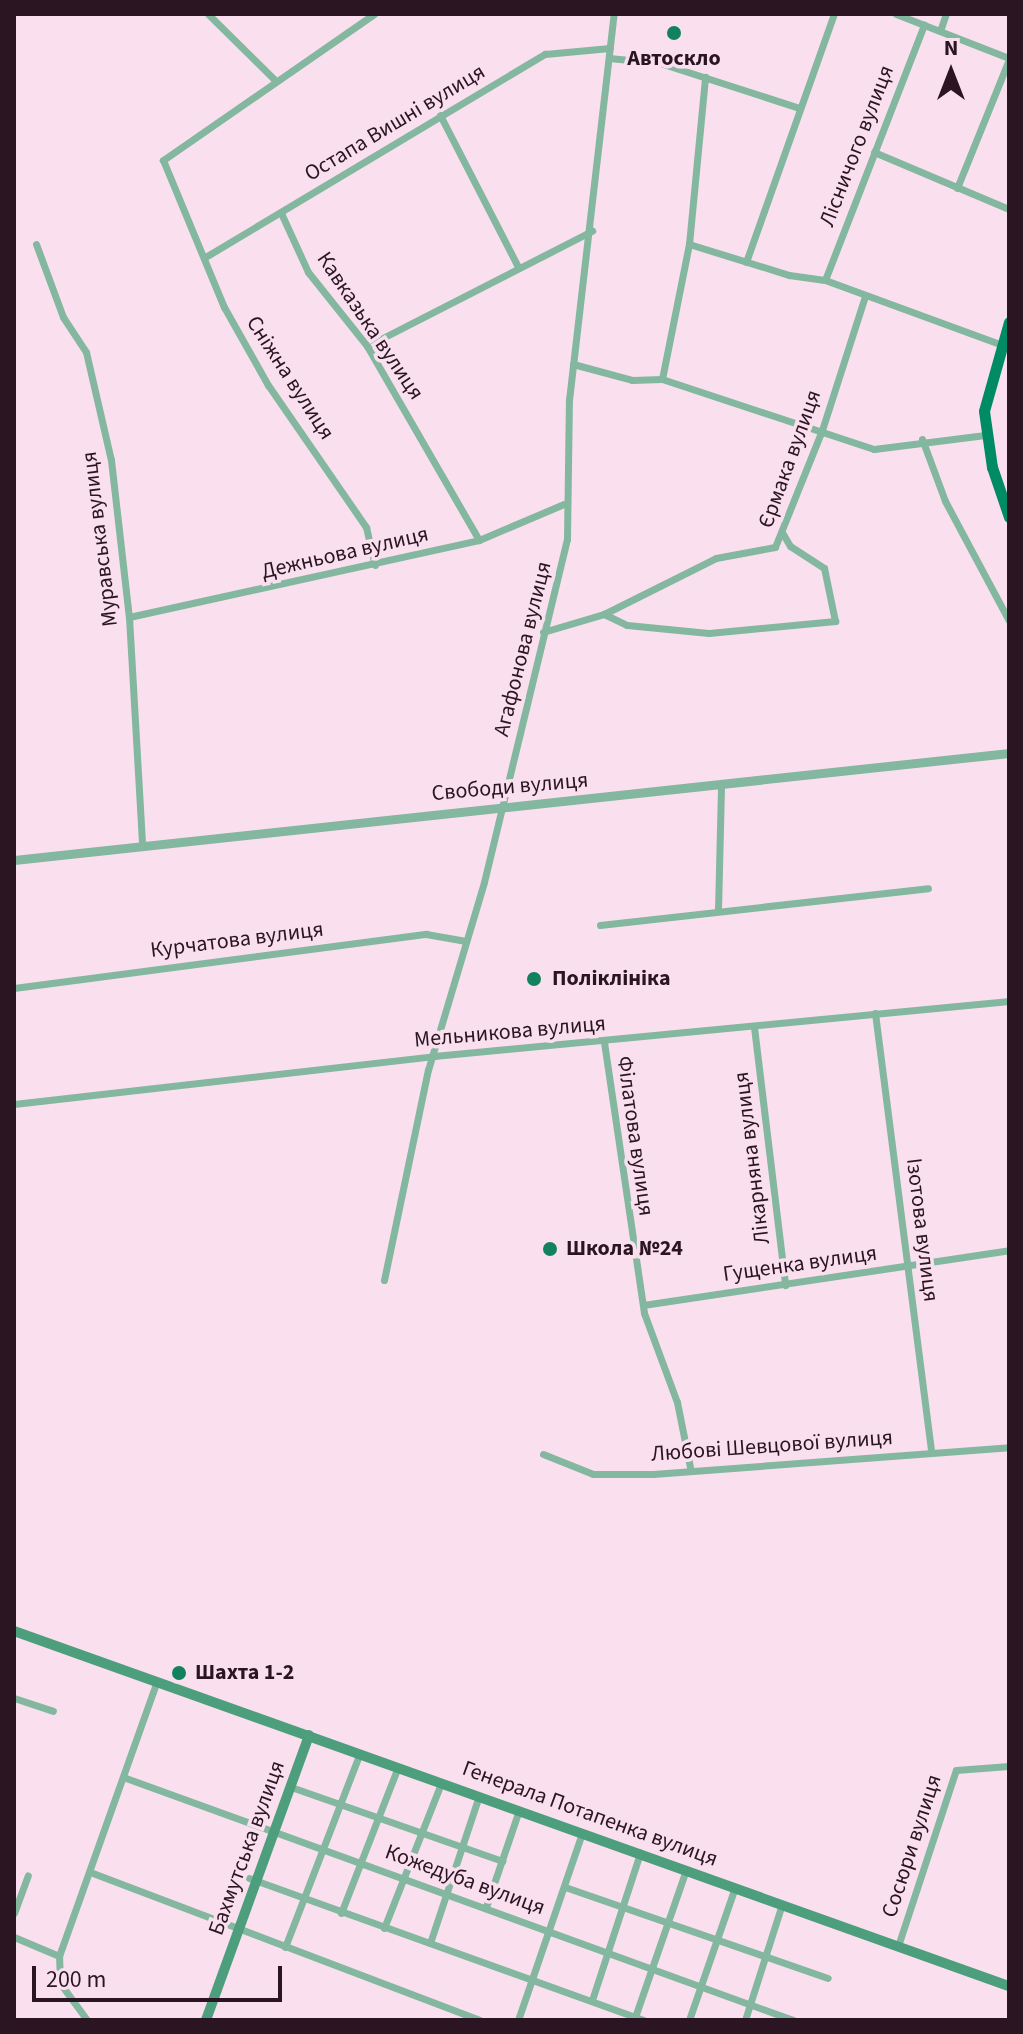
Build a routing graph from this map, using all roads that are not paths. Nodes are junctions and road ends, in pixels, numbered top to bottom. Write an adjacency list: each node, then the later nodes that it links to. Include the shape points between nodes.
1 (208, 14): 13 (street)
2 (374, 14): 13 (street)
3 (614, 14): 9 (street, Агафонова вулиця)
4 (834, 14): 14 (street)
5 (896, 14): 7 (street)
6 (946, 14): 8 (street)
7 (924, 25): 8 (street); 16 (street, Лісничого вулиця)
8 (940, 31): 11 (street)
9 (610, 48): 10 (street, Агафонова вулиця); 15 (street, Остапа Вишні вулиця, via 545,54)
10 (609, 58): 12 (street, via 660,63); 20 (street, Агафонова вулиця)
11 (1009, 58): 17 (street)
12 (705, 77): 14 (street); 22 (street)
13 (276, 81): 23 (street, Сніжна вулиця, via 163,160)
14 (799, 108): 24 (street)
15 (440, 115): 19 (street, Остапа Вишні вулиця); 25 (street)
16 (874, 152): 17 (street); 26 (street, Лісничого вулиця)
17 (957, 188): 18 (street)
18 (1009, 209)
19 (281, 213): 23 (street, Остапа Вишні вулиця); 30 (street, Кавказька вулиця, via 308,272)
20 (592, 231): 25 (street); 33 (street, Агафонова вулиця)
21 (36, 244): 44 (street, Муравська вулиця, via 94,382 111,460)
22 (689, 244): 24 (street); 34 (street)
23 (207, 256): 42 (street, Сніжна вулиця, via 255,366 366,527)
24 (746, 262): 26 (street)
25 (518, 267): 30 (street)
26 (825, 280): 27 (street)
27 (865, 296): 29 (street); 35 (street, Єрмака вулиця)
28 (1009, 322): 29 (main road)
29 (1000, 344): 32 (main road)
30 (367, 346): 41 (street, Кавказька вулиця)
31 (1009, 358): 32 (street)
32 (995, 360): 36 (main road)
33 (573, 364): 34 (street, via 632,380); 38 (street, Агафонова вулиця)
34 (662, 379): 35 (street)
35 (822, 430): 37 (street, via 874,449); 40 (street, Єрмака вулиця)
36 (985, 435): 37 (street); 39 (main road)
37 (922, 439): 45 (street, via 945,501)
38 (564, 504): 41 (street, Дежньова вулиця); 46 (street, Агафонова вулиця, via 567,539)
39 (1009, 517)
40 (783, 533): 43 (street, Єрмака вулиця, via 767,552 716,558); 43 (street, via 790,546 824,568 835,621 709,633 627,625)
41 (479, 540): 42 (street, Дежньова вулиця)
42 (375, 565): 44 (street, Дежньова вулиця)
43 (604, 614): 46 (street, Єрмака вулиця)
44 (129, 617): 50 (street, Муравська вулиця)
45 (1009, 621)
46 (543, 632): 49 (street, Агафонова вулиця)
47 (1009, 753): 48 (street, Свободи вулиця)
48 (721, 784): 49 (street, Свободи вулиця); 53 (street)
49 (504, 807): 50 (street, Свободи вулиця); 55 (street, Агафонова вулиця)
50 (142, 845): 51 (street, Свободи вулиця)
51 (14, 860)
52 (928, 888): 53 (street)
53 (718, 910): 54 (street)
54 (600, 925)
55 (464, 941): 56 (street, Курчатова вулиця, via 426,934); 61 (street, Агафонова вулиця)
56 (14, 988)
57 (1009, 1001): 58 (street, Мельникова вулиця)
58 (875, 1013): 59 (street, Мельникова вулиця); 64 (street, Ізотова вулиця)
59 (754, 1027): 60 (street, Мельникова вулиця); 66 (street, Лікарняна вулиця)
60 (604, 1042): 61 (street, Мельникова вулиця); 67 (street, Філатова вулиця)
61 (434, 1056): 62 (street, Мельникова вулиця); 65 (street, Агафонова вулиця)
62 (14, 1104)
63 (1009, 1250): 64 (street, Гущенка вулиця)
64 (909, 1267): 66 (street, Гущенка вулиця); 69 (street, Ізотова вулиця)
65 (384, 1280)
66 (785, 1285): 67 (street, Гущенка вулиця)
67 (643, 1305): 71 (street, Філатова вулиця, via 677,1402)
68 (1009, 1447): 69 (street, Любові Шевцової вулиця)
69 (931, 1452): 71 (street, Любові Шевцової вулиця)
70 (543, 1454): 71 (street, Любові Шевцової вулиця, via 593,1474)
71 (690, 1467)
72 (14, 1631): 73 (main road, Генерала Потапенка вулиця)
73 (157, 1681): 76 (main road, Генерала Потапенка вулиця); 80 (street)
74 (14, 1698): 75 (street)
75 (53, 1711)
76 (309, 1735): 77 (main road, Генерала Потапенка вулиця); 82 (main road, Бахмутська вулиця)
77 (360, 1753): 79 (main road, Генерала Потапенка вулиця); 84 (street)
78 (1009, 1766): 115 (street, Сосюри вулиця, via 956,1770)
79 (398, 1767): 81 (main road, Генерала Потапенка вулиця); 86 (street)
80 (123, 1777): 87 (street, Кожедуба вулиця); 96 (street)
81 (441, 1783): 83 (main road, Генерала Потапенка вулиця); 88 (street)
82 (291, 1787): 84 (street, Кожедуба вулиця); 87 (main road, Бахмутська вулиця)
83 (479, 1796): 85 (main road, Генерала Потапенка вулиця); 90 (street)
84 (341, 1804): 86 (street, Кожедуба вулиця); 91 (street)
85 (519, 1810): 89 (main road, Генерала Потапенка вулиця); 93 (street)
86 (379, 1817): 88 (street, Кожедуба вулиця); 94 (street)
87 (275, 1832): 91 (street, Кожедуба вулиця); 99 (main road, Бахмутська вулиця)
88 (424, 1832): 90 (street, Кожедуба вулиця); 98 (street)
89 (582, 1833): 92 (main road, Генерала Потапенка вулиця); 100 (street)
90 (462, 1848): 93 (street, Кожедуба вулиця); 102 (street)
91 (323, 1849): 94 (street, Кожедуба вулиця); 103 (street)
92 (640, 1853): 95 (main road, Генерала Потапенка вулиця); 105 (street)
93 (502, 1861): 106 (street)
94 (362, 1862): 98 (street, Кожедуба вулиця); 108 (street)
95 (686, 1870): 101 (main road, Генерала Потапенка вулиця); 109 (street)
96 (90, 1872): 111 (street); 120 (street)
97 (28, 1875): 107 (street)
98 (407, 1878): 102 (street, Кожедуба вулиця); 110 (street)
99 (252, 1880): 103 (street); 111 (main road, Бахмутська вулиця)
100 (565, 1887): 105 (street, Кожедуба вулиця); 112 (street)
101 (735, 1887): 104 (main road, Генерала Потапенка вулиця); 114 (street)
102 (447, 1891): 106 (street, Кожедуба вулиця); 116 (street)
103 (305, 1897): 108 (street); 117 (street)
104 (782, 1904): 115 (main road, Генерала Потапенка вулиця); 119 (street)
105 (624, 1906): 109 (street, Кожедуба вулиця); 118 (street)
106 (486, 1907): 112 (street, Кожедуба вулиця)
107 (14, 1913)
108 (341, 1913): 110 (street)
109 (668, 1923): 114 (street, Кожедуба вулиця); 121 (street)
110 (384, 1928): 116 (street)
111 (238, 1930): 117 (street); 130 (main road, Бахмутська вулиця)
112 (548, 1930): 118 (street, Кожедуба вулиця); 123 (street)
113 (14, 1937): 120 (street)
114 (716, 1938): 119 (street, Кожедуба вулиця); 124 (street)
115 (900, 1942): 125 (main road, Генерала Потапенка вулиця)
116 (430, 1943): 123 (street)
117 (285, 1947): 131 (street)
118 (605, 1951): 121 (street, Кожедуба вулиця); 126 (street)
119 (766, 1955): 122 (street, Кожедуба вулиця); 127 (street)
120 (59, 1956): 129 (street, via 60,1983)
121 (651, 1968): 124 (street, Кожедуба вулиця); 128 (street)
122 (828, 1978)
123 (532, 1979): 126 (street); 132 (street)
124 (700, 1986): 127 (street, Кожедуба вулиця); 134 (street)
125 (1009, 1986)
126 (592, 2000): 128 (street)
127 (751, 2005): 135 (street); 136 (street, Кожедуба вулиця)
128 (635, 2017): 133 (street)
129 (87, 2020)
130 (206, 2020)
131 (480, 2020)
132 (518, 2020)
133 (644, 2020)
134 (689, 2020)
135 (745, 2020)
136 (793, 2020)

